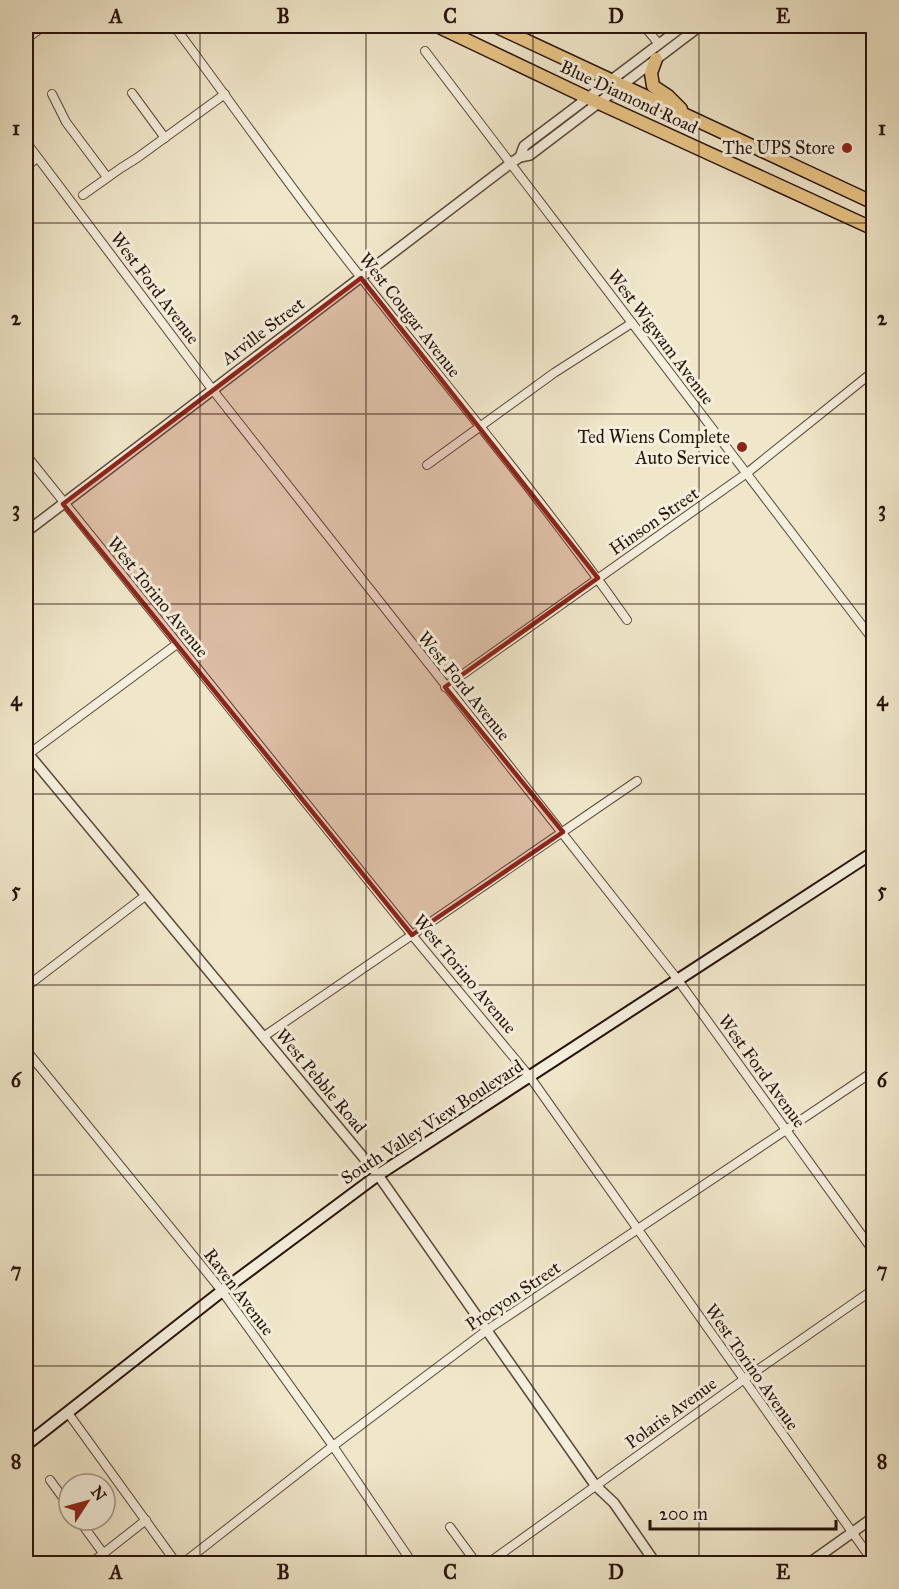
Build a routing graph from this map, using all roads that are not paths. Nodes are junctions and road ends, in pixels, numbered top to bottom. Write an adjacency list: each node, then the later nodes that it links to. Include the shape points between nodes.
1 (44, 26): 8 (street)
2 (174, 26): 15 (street, West Cougar Avenue)
3 (436, 26): 16 (highway, Blue Diamond Road)
4 (495, 26): 12 (highway, Blue Diamond Road)
5 (644, 26): 9 (street)
6 (683, 26): 9 (street, Arville Street)
7 (700, 26): 11 (street, Arville Street)
8 (26, 39)
9 (658, 44): 12 (street, Arville Street)
10 (425, 51): 21 (street, West Wigwam Avenue)
11 (656, 59): 12 (street, Arville Street); 17 (highway, via 651,73 653,86)
12 (617, 82): 16 (street, Arville Street); 17 (highway, Blue Diamond Road)
13 (132, 93): 18 (street)
14 (52, 94): 23 (street, via 66,122)
15 (225, 94): 18 (street); 27 (street, West Cougar Avenue)
16 (593, 100): 21 (street, Arville Street, via 524,146 520,157); 26 (highway, Blue Diamond Road)
17 (688, 116): 25 (highway, Blue Diamond Road)
18 (165, 138): 23 (street)
19 (26, 142): 20 (street, West Ford Avenue)
20 (37, 158): 22 (street); 30 (street, West Ford Avenue)
21 (511, 163): 27 (street, Arville Street); 28 (street, West Wigwam Avenue)
22 (26, 167)
23 (107, 177): 24 (street)
24 (83, 195)
25 (873, 203)
26 (873, 229)
27 (361, 278): 30 (street, Arville Street); 31 (street, West Cougar Avenue)
28 (632, 323): 31 (street, via 554,373); 34 (street, West Wigwam Avenue)
29 (873, 371): 34 (street, Hinson Street)
30 (212, 389): 35 (street, Arville Street); 41 (street, West Ford Avenue)
31 (481, 427): 33 (street); 37 (street, West Cougar Avenue)
32 (26, 455): 35 (street, West Torino Avenue)
33 (428, 465)
34 (747, 473): 37 (street, Hinson Street); 39 (street, West Wigwam Avenue)
35 (63, 504): 36 (street, Arville Street); 40 (street, West Torino Avenue)
36 (26, 532)
37 (598, 578): 38 (street, West Cougar Avenue); 41 (street, Hinson Street)
38 (627, 620)
39 (873, 641)
40 (177, 645): 42 (street); 47 (street, West Torino Avenue)
41 (445, 687): 44 (street, West Ford Avenue)
42 (26, 754): 46 (street, West Pebble Road)
43 (637, 781): 44 (street)
44 (563, 832): 47 (street); 48 (street, West Ford Avenue)
45 (873, 852): 48 (main road, South Valley View Boulevard)
46 (146, 896): 49 (street); 50 (street, West Pebble Road)
47 (412, 935): 50 (street); 53 (street, West Torino Avenue)
48 (678, 980): 53 (main road, South Valley View Boulevard); 54 (street, West Ford Avenue)
49 (26, 987)
50 (263, 1037): 55 (street, West Pebble Road)
51 (26, 1050): 59 (street, Raven Avenue)
52 (873, 1071): 54 (street, Procyon Street)
53 (530, 1077): 55 (main road, South Valley View Boulevard); 56 (street, West Torino Avenue)
54 (786, 1130): 56 (street, Procyon Street); 57 (street, West Ford Avenue)
55 (378, 1175): 59 (main road, South Valley View Boulevard); 60 (street, West Pebble Road)
56 (638, 1230): 60 (street, Procyon Street); 61 (street, West Torino Avenue)
57 (873, 1252)
58 (873, 1289): 61 (street, Polaris Avenue)
59 (222, 1291): 62 (main road, South Valley View Boulevard); 64 (street, Raven Avenue)
60 (487, 1330): 64 (street, Procyon Street); 66 (street, West Pebble Road)
61 (743, 1380): 66 (street, Polaris Avenue); 72 (street, West Torino Avenue)
62 (68, 1413): 63 (main road, South Valley View Boulevard); 69 (street)
63 (26, 1445)
64 (333, 1446): 76 (street, Procyon Street); 77 (street, Raven Avenue)
65 (50, 1480): 67 (street)
66 (595, 1485): 79 (street, Polaris Avenue); 80 (street, West Pebble Road, via 614,1503)
67 (57, 1490)
68 (873, 1517): 72 (street)
69 (146, 1520): 73 (street); 75 (street)
70 (450, 1527): 78 (street)
71 (88, 1532): 73 (street)
72 (852, 1532): 81 (street); 82 (street, West Torino Avenue)
73 (103, 1553): 74 (street)
74 (90, 1563)
75 (177, 1563)
76 (182, 1563)
77 (413, 1563)
78 (477, 1563)
79 (487, 1563)
80 (656, 1563)
81 (808, 1563)
82 (873, 1563)

